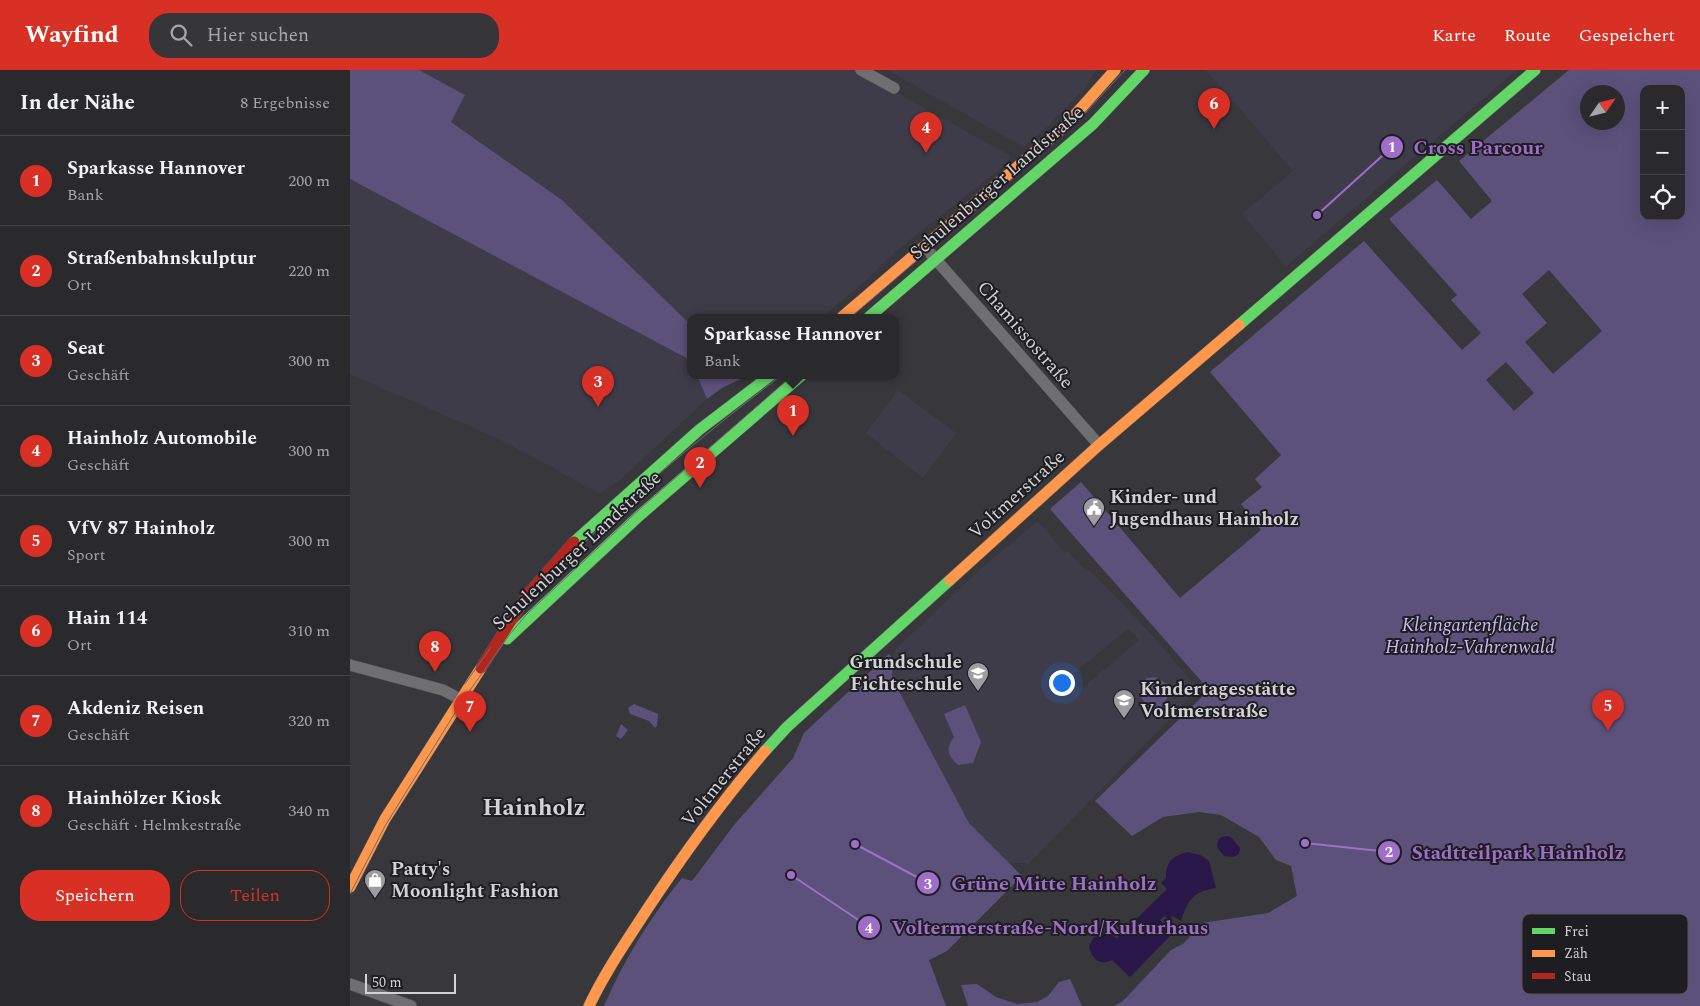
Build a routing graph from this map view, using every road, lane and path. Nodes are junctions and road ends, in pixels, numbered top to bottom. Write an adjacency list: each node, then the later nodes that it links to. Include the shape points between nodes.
1 (861, 70): 5 (street)
2 (1115, 70): 6 (main road, Schulenburger Landstraße, via 1065,126)
3 (1144, 70): 7 (main road, Schulenburger Landstraße, via 1093,124)
4 (1535, 70): 12 (main road, Voltmerstraße)
5 (894, 88)
6 (925, 247): 7 (street, Chamissostraße); 8 (main road, Schulenburger Landstraße)
7 (935, 259): 9 (main road, Schulenburger Landstraße); 12 (street, Chamissostraße)
8 (846, 314)
9 (871, 314)
10 (766, 379): 13 (main road, Schulenburger Landstraße, via 699,430 582,534 528,594)
11 (797, 379): 13 (main road, Schulenburger Landstraße, via 638,516)
12 (1100, 445): 19 (main road, Voltmerstraße, via 780,735 663,884 595,992)
13 (489, 656): 15 (main road, Schulenburger Landstraße)
14 (350, 665): 15 (street, via 443,690)
15 (460, 698): 16 (main road, Schulenburger Landstraße, via 385,819)
16 (350, 887)
17 (350, 984): 18 (street)
18 (411, 1006)
19 (590, 1006)

